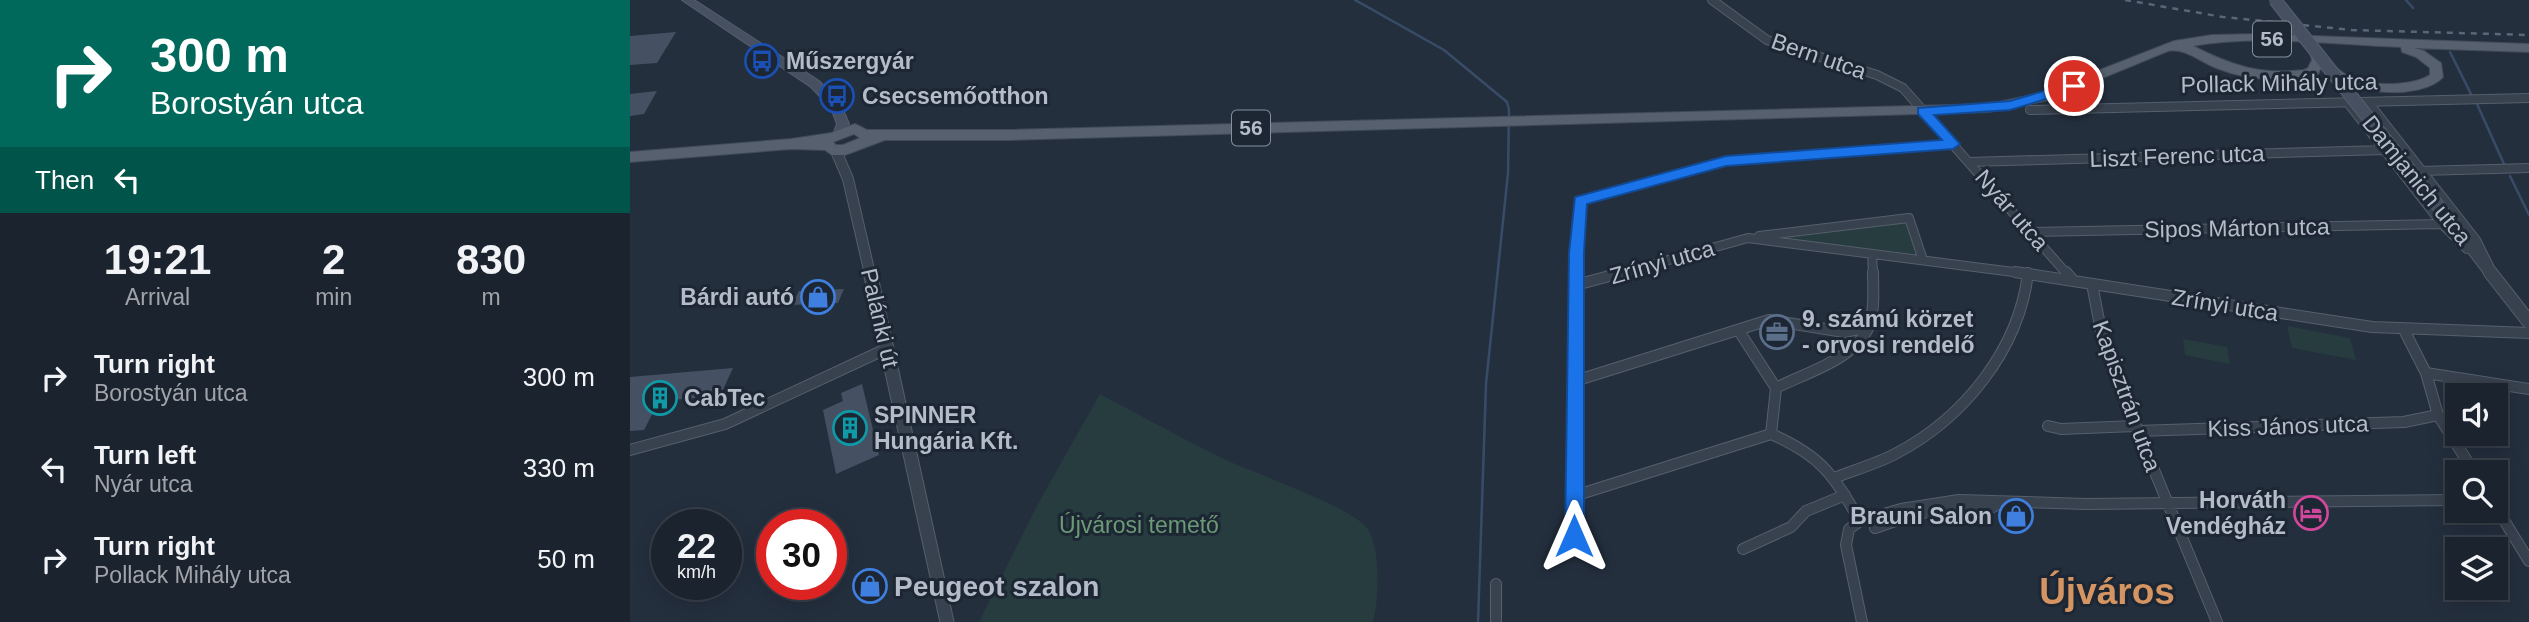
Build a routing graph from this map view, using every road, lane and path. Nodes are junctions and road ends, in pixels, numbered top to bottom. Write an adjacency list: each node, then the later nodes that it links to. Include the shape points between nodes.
1 (687, 0): 15 (main road, via 815,84)
2 (1712, 0): 17 (street, Bern utca, via 1773,43 1891,81 1913,96)
3 (2275, 0): 9 (main road, Damjanich utca, bridge)
4 (2204, 40): 5 (main road, Pollack Mihály utca / 56); 6 (main road, Pollack Mihály utca / 56, via 2245,37); 10 (main road, via 2201,45)
5 (2178, 44): 10 (main road); 17 (main road, Pollack Mihály utca / 56, via 2035,100)
6 (2384, 44): 7 (main road, Pollack Mihály utca / 56); 11 (main road, via 2413,51)
7 (2432, 46): 8 (main road, Pollack Mihály utca / 56); 11 (main road)
8 (2529, 48)
9 (2316, 53): 10 (main road, via 2314,71 2289,74 2237,70); 11 (main road, bridge, via 2338,76 2376,87 2430,83 2437,78); 27 (main road, Damjanich utca, bridge)
10 (2211, 60)
11 (2436, 66)
12 (2529, 98): 13 (street, Pollack Mihály utca)
13 (2368, 102): 14 (street, Pollack Mihály utca); 25 (street, Damjanich utca)
14 (2348, 103): 16 (street, Pollack Mihály utca); 21 (street, Damjanich utca)
15 (836, 106): 18 (main road, via 844,111); 19 (main road, Palánki út, via 843,124)
16 (2031, 110)
17 (1923, 111): 18 (main road, Pollack Mihály utca / 56); 20 (street, Nyár utca)
18 (858, 138): 19 (main road, 56); 26 (street, Palánki út)
19 (834, 141): 22 (main road, 56); 26 (street, Palánki út)
20 (1953, 144): 23 (street, Nyár utca); 36 (street, via 1726,161 1585,199 1578,204)
21 (2385, 150): 23 (street, Liszt Ferenc utca); 27 (street, Damjanich utca)
22 (630, 158)
23 (1969, 162): 28 (street, Nyár utca)
24 (2529, 168): 25 (street)
25 (2421, 171): 34 (street, Damjanich utca, via 2476,240)
26 (848, 179): 43 (street, Palánki út)
27 (2448, 225): 28 (street, Sipos Márton utca); 34 (street, Damjanich utca)
28 (2031, 232): 33 (street, Nyár utca)
29 (1748, 238): 30 (street, Zrínyi utca); 31 (street, Zrínyi utca, via 1909,218); 36 (street, Zrínyi utca)
30 (1872, 254): 31 (street, Zrínyi utca); 38 (street)
31 (1923, 260): 32 (street, Zrínyi utca)
32 (2028, 273): 33 (street, Zrínyi utca); 55 (street, via 2020,320 2009,343 1971,392 1895,454)
33 (2072, 279): 35 (street, Zrínyi utca)
34 (2495, 279): 37 (street, Damjanich utca)
35 (2092, 284): 39 (street, Zrínyi utca); 51 (street, Kapisztrán utca, via 2102,336)
36 (1576, 285): 46 (street)
37 (2529, 322)
38 (1869, 327): 41 (street); 44 (street)
39 (2403, 328): 42 (street, Zrínyi utca); 45 (street)
40 (1738, 331): 41 (street, via 1769,320); 46 (street); 47 (street)
41 (1843, 332): 44 (street, via 1851,339)
42 (2529, 333)
43 (888, 348): 53 (street, via 725,424); 69 (street, Palánki út)
44 (1851, 349): 47 (street)
45 (2426, 373): 48 (street); 49 (street)
46 (1575, 381): 57 (street)
47 (1776, 388): 52 (street)
48 (2529, 388)
49 (2438, 415): 51 (street, Kiss János utca, via 2404,422); 54 (street)
50 (2048, 426): 51 (street, Kiss János utca)
51 (2136, 429): 60 (street, Kapisztrán utca)
52 (1771, 434): 55 (street, via 1815,456); 57 (street)
53 (630, 450)
54 (2466, 460)
55 (1834, 478): 56 (street)
56 (1845, 495): 61 (street); 65 (street, via 1806,511 1791,527)
57 (1574, 496): 64 (street)
58 (2445, 500): 60 (street)
59 (2001, 502): 60 (street); 61 (street, via 1931,503); 63 (street, via 1989,509 1918,513)
60 (2168, 504): 71 (street, Kapisztrán utca)
61 (1860, 521): 68 (street, via 1849,529 1846,545)
62 (2506, 523): 66 (street)
63 (1875, 528)
64 (1574, 536)
65 (1743, 549)
66 (2529, 561)
67 (1496, 584): 70 (street)
68 (1861, 616)
69 (947, 622)
70 (1496, 622)
71 (2217, 622)

